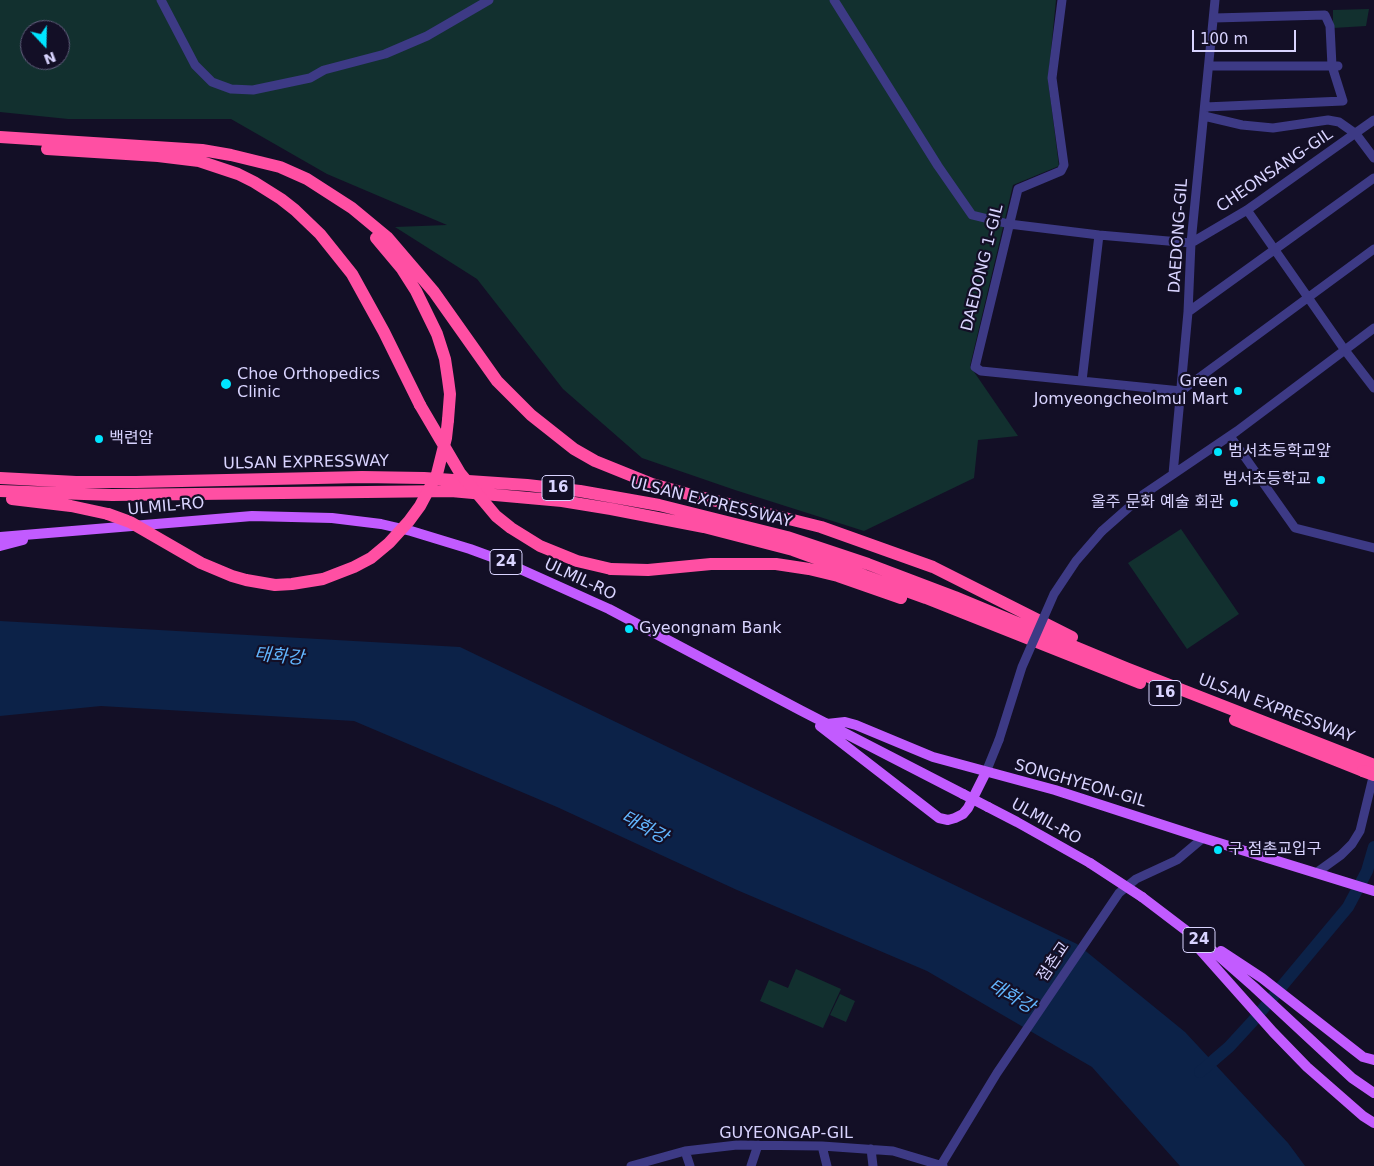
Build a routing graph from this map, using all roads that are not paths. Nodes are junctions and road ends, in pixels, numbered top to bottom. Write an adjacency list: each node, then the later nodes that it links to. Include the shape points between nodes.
1 (161, 0): 2 (street, via 195,65 212,82 231,89 253,90 310,78 324,70 385,54 427,36)
2 (489, 0)
3 (834, 0): 18 (street, via 972,215)
4 (1062, 0): 18 (street, DAEDONG 1-GIL, via 1052,78 1064,165 1061,171 1018,189)
5 (1215, 0): 6 (street, DAEDONG-GIL)
6 (1214, 18): 7 (street, DAEDONG-GIL); 8 (street, via 1325,15 1330,26)
7 (1209, 66): 8 (street); 9 (street, DAEDONG-GIL)
8 (1335, 66): 9 (street, via 1343,101)
9 (1205, 112): 11 (street, via 1242,125 1273,128 1328,120 1340,122); 20 (street, DAEDONG-GIL)
10 (1374, 120): 11 (street, CHEONSANG-GIL)
11 (1356, 134): 15 (street); 17 (street, CHEONSANG-GIL)
12 (0, 137): 14 (highway, via 188,148)
13 (0, 144): 39 (highway, bridge, via 180,158 205,163 238,174 295,210 342,260 460,473 496,516 540,546 577,561 611,568 648,570 736,563 793,566 838,576 951,615)
14 (241, 157): 34 (highway, bridge, via 325,196 347,212 397,262 428,313 445,359 450,394 446,438 437,474 420,506 389,543 354,567 323,578 275,585 232,576 201,563 139,527 108,514); 40 (highway, via 280,167 307,179 375,226 418,271 497,381 531,415 574,449 652,484 821,527 933,567 1072,637)
15 (1374, 158)
16 (1374, 178): 21 (street)
17 (1247, 210): 20 (street, CHEONSANG-GIL); 21 (street)
18 (1009, 224): 19 (street); 27 (street, DAEDONG 1-GIL, via 975,367 981,371)
19 (1099, 236): 20 (street); 27 (street)
20 (1191, 243): 24 (street, DAEDONG-GIL)
21 (1274, 249): 23 (street); 24 (street)
22 (1374, 249): 23 (street)
23 (1309, 297): 26 (street); 29 (street)
24 (1188, 312): 29 (street, DAEDONG-GIL)
25 (1374, 328): 26 (street)
26 (1344, 349): 28 (street); 30 (street)
27 (1082, 381): 29 (street, DAEDONG 1-GIL)
28 (1374, 388)
29 (1181, 391): 31 (street, DAEDONG-GIL)
30 (1230, 436): 31 (street); 38 (street, via 1295,528)
31 (1173, 474): 44 (street, bridge, via 1131,504 1102,531 1054,594 1022,667)
32 (0, 478): 40 (highway, ULSAN EXPRESSWAY / 16, via 136,482 424,478 527,485 625,498 748,526 826,550 914,581)
33 (0, 491): 39 (highway, ULSAN EXPRESSWAY / 16, via 112,495 451,491 562,501 757,540 836,565)
34 (0, 497)
35 (59, 532): 36 (main road, ULMIL-RO / 24); 37 (main road); 41 (main road, ULMIL-RO / 24, via 252,516 332,518 411,531 500,560 609,609)
36 (0, 537)
37 (0, 546)
38 (1374, 548)
39 (968, 615): 43 (highway, ULSAN EXPRESSWAY / 16)
40 (1091, 652): 43 (highway, ULSAN EXPRESSWAY / 16)
41 (800, 710): 42 (main road, ULMIL-RO / 24); 44 (main road, via 938,818 948,820 963,814)
42 (827, 724): 44 (main road, SONGHYEON-GIL, via 856,725 933,757); 48 (main road, ULMIL-RO / 24, bridge, via 1090,863)
43 (1370, 769): 46 (street, via 1360,831 1346,849)
44 (986, 772): 45 (main road, SONGHYEON-GIL, via 1055,790)
45 (1203, 838): 46 (main road); 50 (street, 점촌교, via 1177,860 1136,879 1119,893)
46 (1316, 873): 47 (main road)
47 (1372, 891)
48 (1175, 922): 49 (main road, via 1262,978); 53 (main road, 24, via 1254,987 1352,1078); 54 (main road, via 1307,1067)
49 (1363, 1057): 51 (main road); 52 (main road)
50 (1008, 1058): 60 (street, GUYEONGAP-GIL)
51 (1374, 1060)
52 (1374, 1064)
53 (1374, 1093)
54 (1374, 1123)
55 (758, 1145): 56 (street, GUYEONGAP-GIL); 58 (street, GUYEONGAP-GIL); 63 (street)
56 (822, 1146): 57 (street, GUYEONGAP-GIL); 64 (street)
57 (871, 1150): 60 (street, GUYEONGAP-GIL, via 893,1151); 65 (street)
58 (686, 1151): 59 (street, GUYEONGAP-GIL); 62 (street)
59 (648, 1164): 61 (street, GUYEONGAP-GIL)
60 (942, 1165)
61 (631, 1166)
62 (690, 1166)
63 (751, 1166)
64 (828, 1166)
65 (873, 1166)

